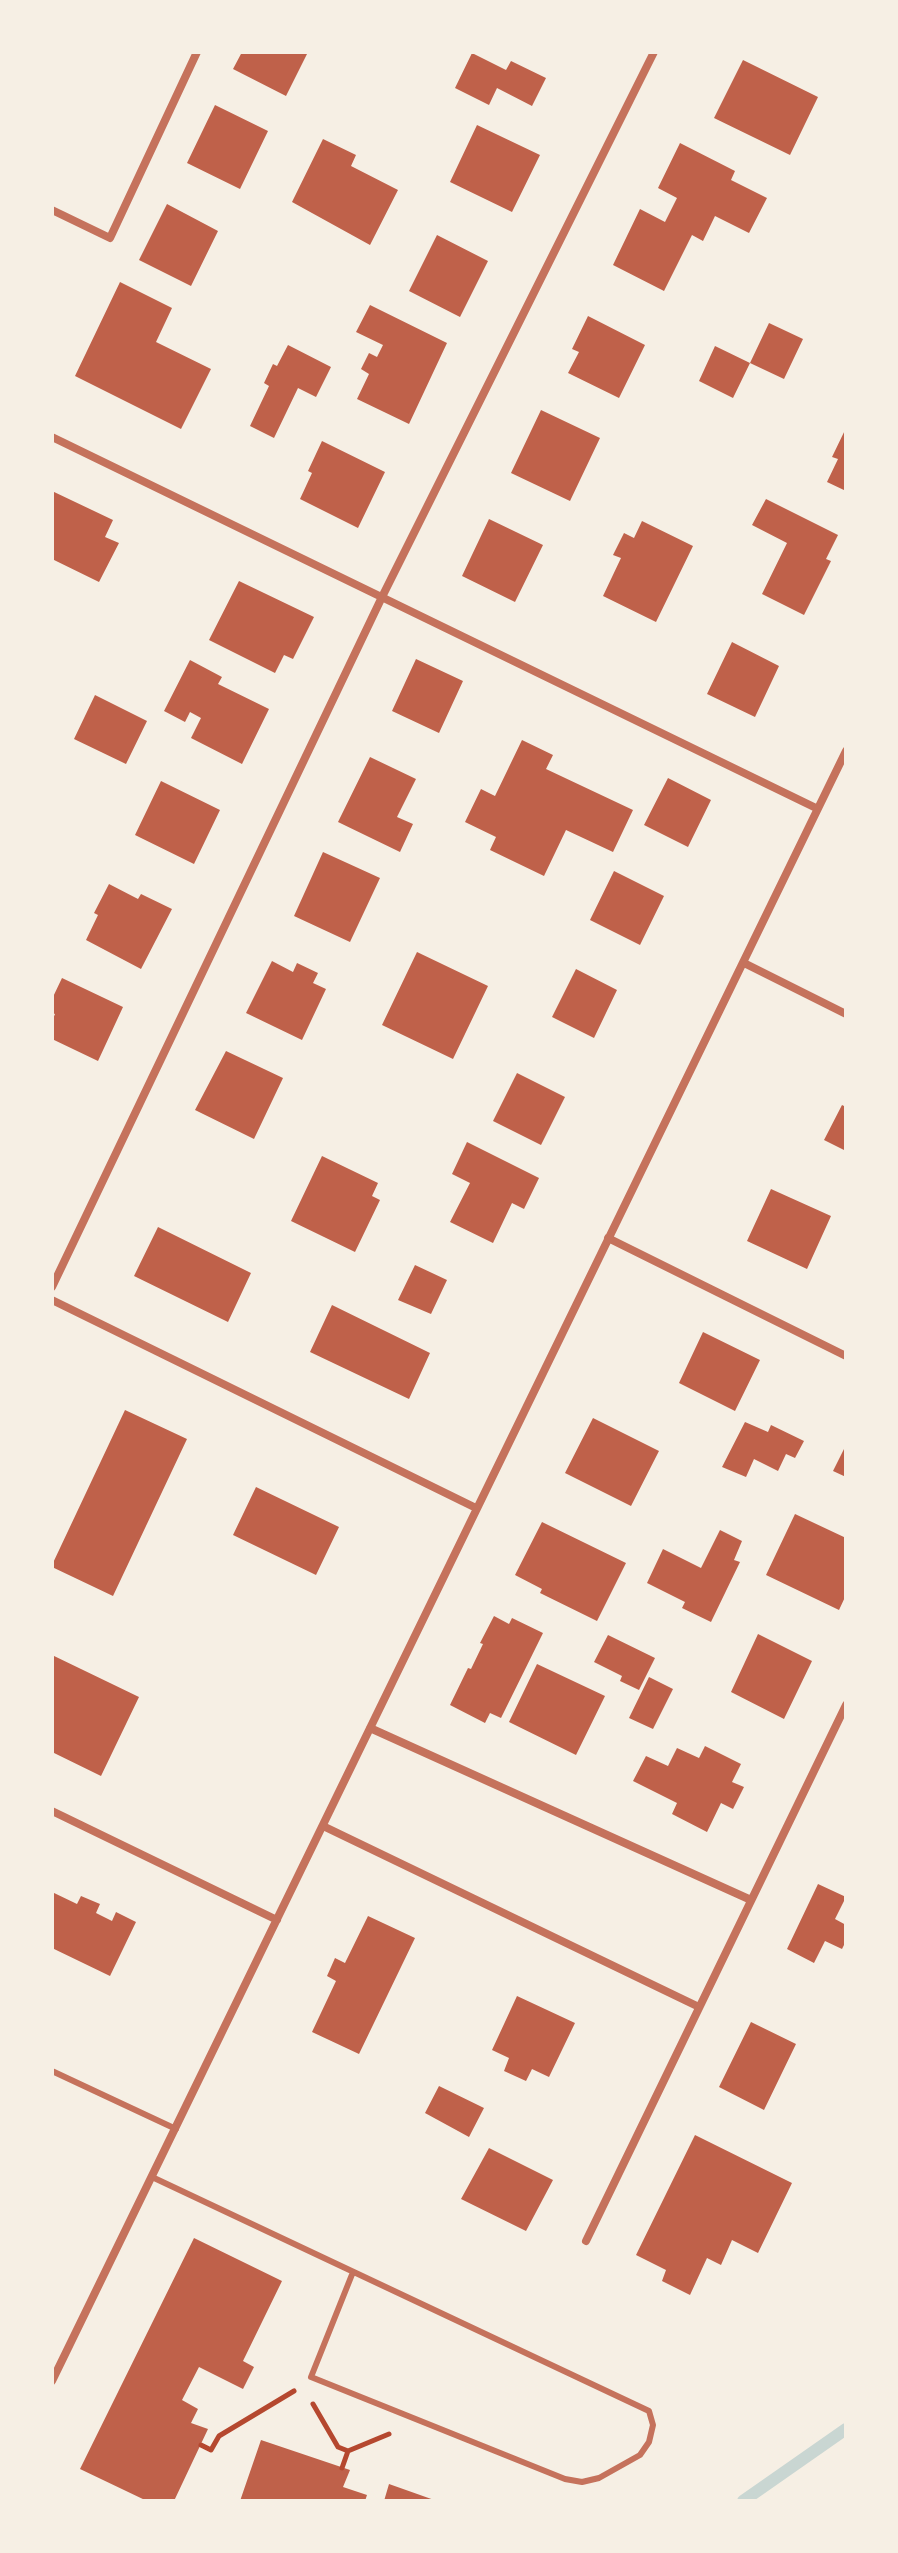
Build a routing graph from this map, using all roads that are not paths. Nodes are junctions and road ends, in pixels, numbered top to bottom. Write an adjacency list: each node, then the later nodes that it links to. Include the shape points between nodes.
1 (197, 52): 3 (street, via 110,238)
2 (654, 52): 5 (street)
3 (52, 210)
4 (52, 437): 5 (street)
5 (382, 597): 7 (street); 11 (street)
6 (846, 751): 7 (street)
7 (816, 808): 8 (street)
8 (744, 963): 9 (street); 10 (street)
9 (846, 1014)
10 (608, 1238): 13 (street); 14 (street)
11 (52, 1287)
12 (52, 1300): 14 (street)
13 (846, 1356)
14 (476, 1508): 16 (street)
15 (846, 1705): 19 (street)
16 (370, 1728): 18 (street); 19 (street)
17 (52, 1811): 20 (street)
18 (323, 1826): 20 (street); 21 (street)
19 (751, 1900): 21 (street)
20 (277, 1920): 23 (street)
21 (699, 2007): 25 (street)
22 (52, 2071): 23 (lane)
23 (176, 2129): 24 (street)
24 (152, 2177): 26 (lane); 27 (street)
25 (586, 2241)
26 (353, 2272): 26 (lane, via 649,2411 649,2442 640,2455 582,2482 543,2472 311,2377)
27 (52, 2381)

